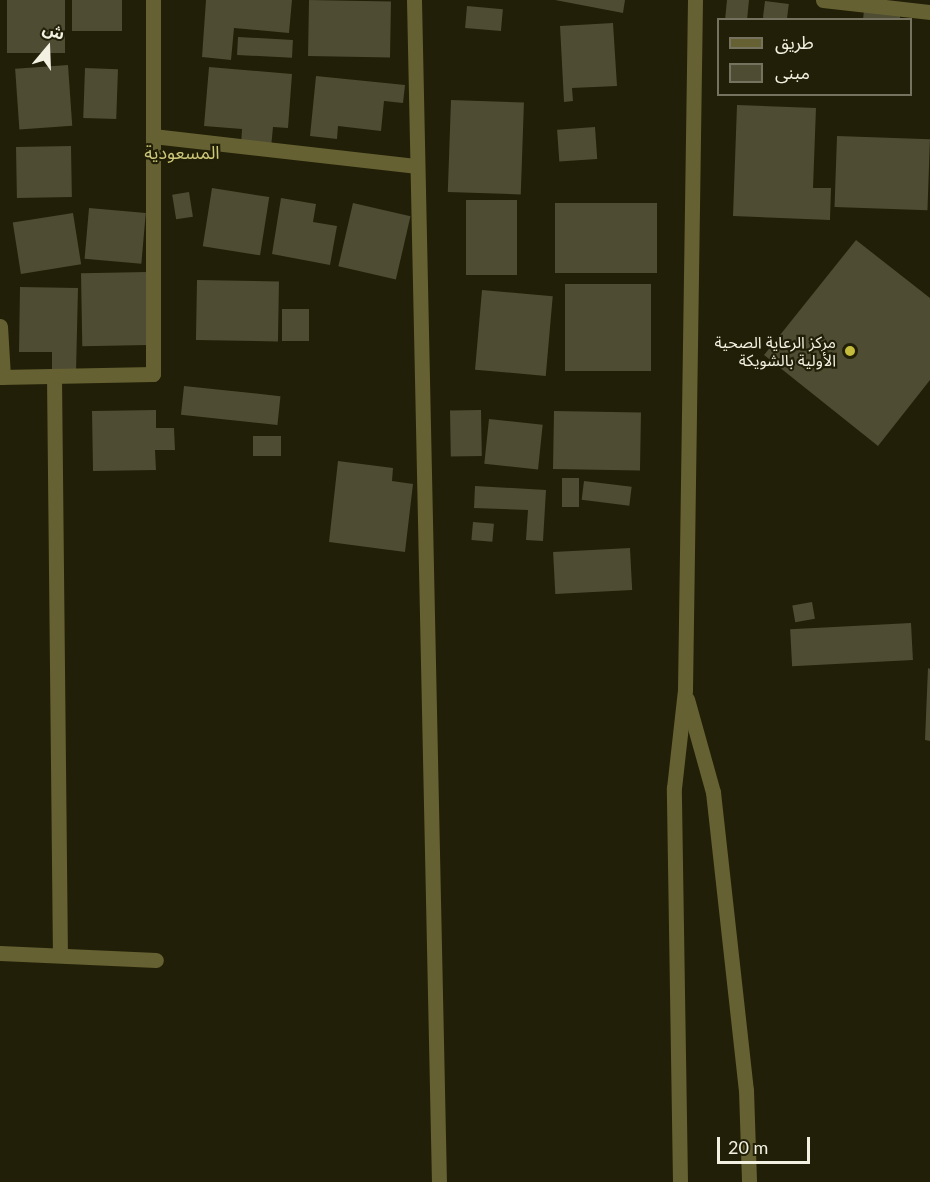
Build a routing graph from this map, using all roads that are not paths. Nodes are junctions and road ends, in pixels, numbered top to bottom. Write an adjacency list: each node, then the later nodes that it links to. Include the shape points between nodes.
1 (153, 0): 6 (street)
2 (414, 0): 7 (street)
3 (696, 0): 11 (street)
4 (823, 0): 5 (street)
5 (930, 12)
6 (153, 136): 7 (street); 9 (street, via 153,374)
7 (415, 166): 15 (street)
8 (0, 326): 10 (street)
9 (54, 376): 10 (street); 13 (street)
10 (2, 377)
11 (685, 690): 16 (street, via 674,788); 17 (street, via 713,792 746,1089)
12 (0, 953): 13 (street)
13 (60, 954): 14 (street)
14 (156, 960)
15 (439, 1182)
16 (680, 1182)
17 (749, 1182)

